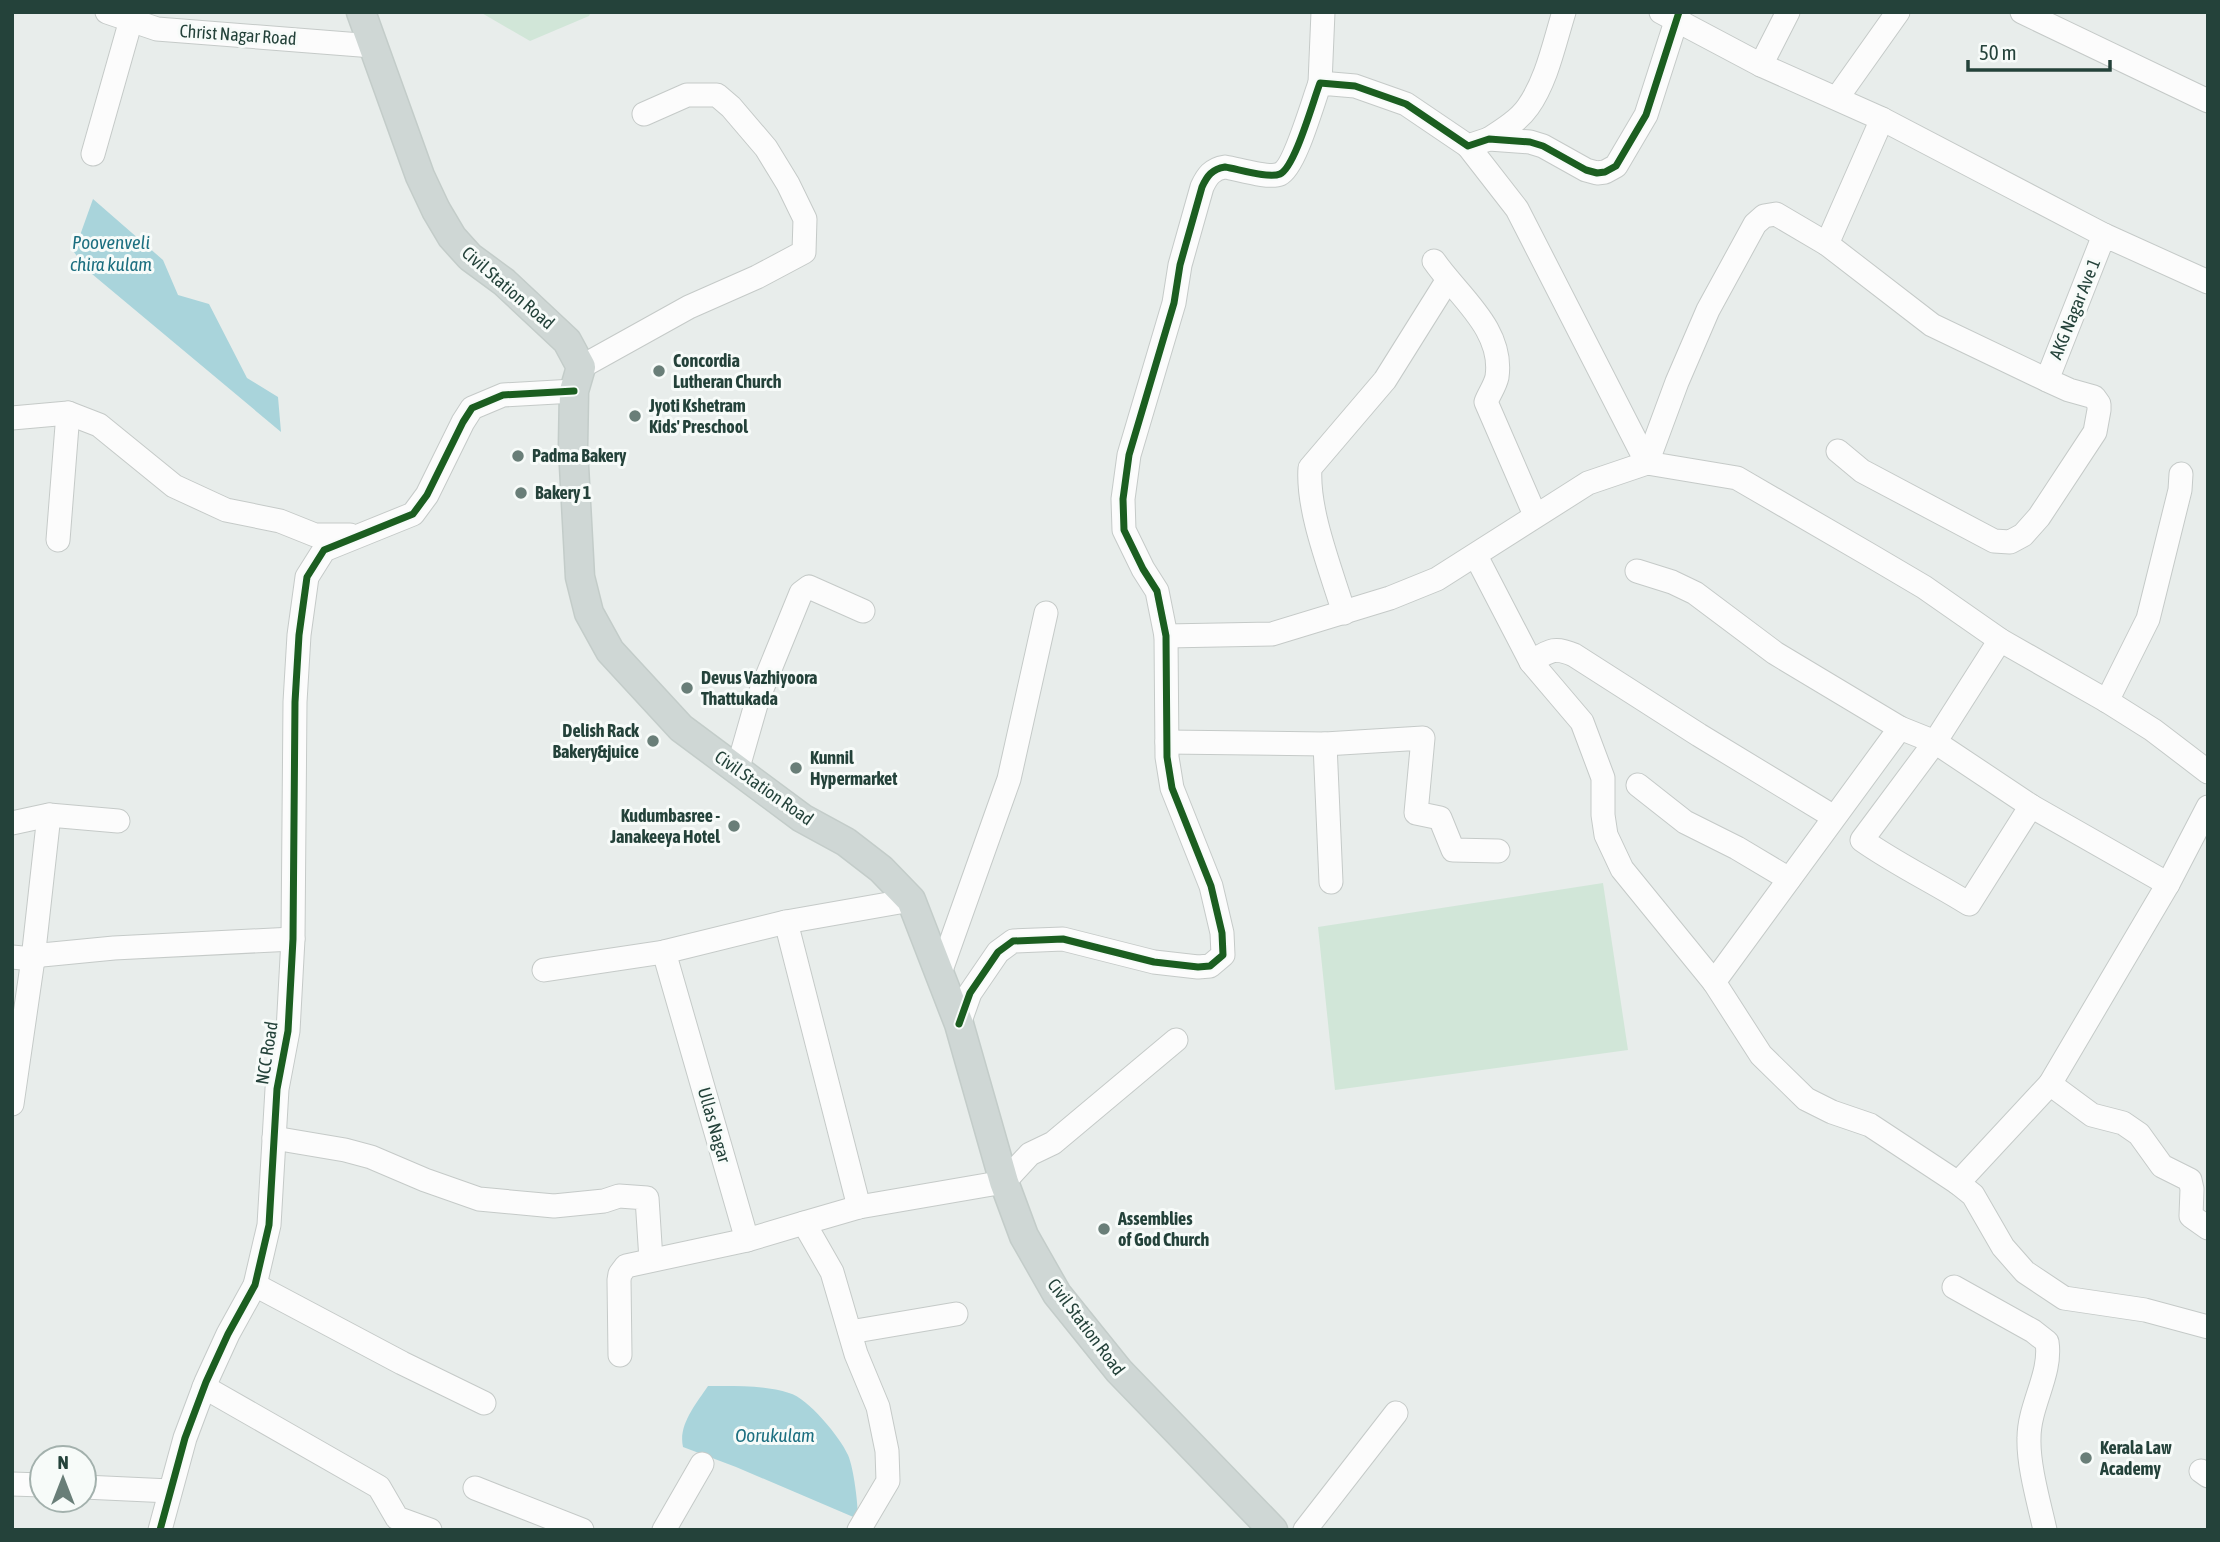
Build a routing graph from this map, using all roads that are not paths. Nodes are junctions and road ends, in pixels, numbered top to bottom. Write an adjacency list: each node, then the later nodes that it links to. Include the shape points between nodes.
1 (107, 12): 9 (street, Christ Nagar Road)
2 (361, 12): 10 (main road, Civil Station Road)
3 (1322, 12): 12 (street)
4 (1564, 12): 17 (street, via 1542,81 1528,108)
5 (1788, 12): 11 (street)
6 (1898, 12): 13 (street)
7 (2022, 12): 14 (street)
8 (1672, 15): 11 (street); 17 (street, via 1646,115 1616,166 1597,173 1530,142)
9 (131, 20): 10 (street, Christ Nagar Road, via 157,29); 18 (street)
10 (373, 46): 24 (main road, Civil Station Road, via 420,176 452,237 568,341)
11 (1761, 65): 13 (street)
12 (1320, 83): 17 (street, via 1354,86 1406,104); 39 (street, via 1293,160 1281,174 1225,167 1207,176 1180,265 1174,303 1129,455 1123,499 1124,530 1157,591)
13 (1837, 98): 16 (street)
14 (2208, 101)
15 (644, 114): 24 (street, via 687,95 717,95 732,107 789,184 805,219 804,252 690,307)
16 (1882, 119): 19 (street); 20 (street)
17 (1479, 143): 29 (street)
18 (93, 154)
19 (2104, 235): 23 (street, AKG Nagar Ave 1); 25 (street, AKG Nagar Ave 1)
20 (1827, 244): 25 (street, via 1932,325); 29 (street, via 1776,214 1755,224 1708,310)
21 (1434, 261): 22 (street)
22 (1447, 281): 31 (street, via 1483,321 1497,358 1497,380 1486,402); 37 (street, via 1385,380 1310,468 1312,505)
23 (2208, 282)
24 (578, 379): 32 (street, via 503,395 472,408 413,514); 47 (main road, Civil Station Road, via 573,447 580,577 589,614 610,651 681,728)
25 (2047, 380): 28 (street, AKG Nagar Ave 1, via 2094,397 2099,404 2095,432 2039,517 2010,542 1994,541 1862,471)
26 (68, 413): 27 (street); 32 (street, via 99,425 174,486 226,510 280,521 314,535); 33 (street)
27 (12, 418)
28 (1838, 451)
29 (1647, 463): 31 (street, via 1588,483); 40 (street, via 1737,478 1924,587)
30 (2181, 474): 42 (street, via 2148,620)
31 (1535, 515): 34 (street)
32 (360, 535): 62 (street, NCC Road, via 324,550 307,577 297,671)
33 (58, 540)
34 (1476, 556): 37 (street, via 1437,579); 41 (street)
35 (1637, 571): 43 (street, via 1695,593 1775,653)
36 (863, 611): 47 (street, via 809,587 801,593 757,701)
37 (1344, 613): 39 (street, via 1272,634)
38 (1046, 614): 66 (street, via 1009,779)
39 (1166, 636): 44 (street)
40 (2000, 640): 42 (street); 45 (street)
41 (1531, 662): 53 (street, via 1551,650 1574,655); 67 (street, via 1581,722 1604,778 1606,835 1622,869)
42 (2107, 701): 48 (street)
43 (1900, 728): 45 (street); 53 (street)
44 (1167, 742): 46 (street); 68 (street, via 1172,788 1211,886 1223,955 1210,966 1198,967 1154,962 1063,939 1013,941 999,952 970,993)
45 (1935, 742): 50 (street); 50 (street, via 1862,840 1882,854 1969,904)
46 (1325, 744): 56 (street, via 1423,738 1416,813 1440,818 1453,850); 58 (street)
47 (737, 771): 60 (main road, Civil Station Road, via 802,818 846,842)
48 (2208, 772)
49 (1638, 785): 57 (street, via 1685,822)
50 (2031, 806): 59 (street)
51 (2208, 807): 59 (street)
52 (49, 815): 54 (street); 55 (street); 64 (street)
53 (1834, 817): 57 (street)
54 (118, 821)
55 (12, 823)
56 (1499, 851)
57 (1789, 879): 67 (street)
58 (1331, 882)
59 (2168, 884): 70 (street)
60 (911, 900): 61 (street); 66 (main road, Civil Station Road)
61 (786, 922): 63 (street); 75 (street)
62 (293, 939): 64 (street, via 114,948); 72 (street, NCC Road, via 288,1031)
63 (664, 952): 65 (street); 78 (street, Ullas Nagar)
64 (23, 958): 71 (street)
65 (544, 970)
66 (940, 973): 68 (main road, Civil Station Road)
67 (1714, 982): 74 (street, via 1761,1055 1806,1099 1870,1125)
68 (959, 1024): 73 (main road, Civil Station Road)
69 (1176, 1041): 73 (street, via 1053,1143 1030,1154)
70 (2050, 1084): 74 (street); 77 (street, via 2092,1115 2123,1123 2139,1134 2162,1166 2190,1180 2191,1216)
71 (12, 1104)
72 (274, 1138): 79 (street, via 371,1157 479,1199 554,1206 619,1196 647,1198); 80 (street, NCC Road, via 269,1225)
73 (1004, 1182): 75 (street); 98 (main road, Civil Station Road, via 1024,1236 1065,1303 1119,1371)
74 (1958, 1182): 83 (street, via 1973,1195 2003,1247 2025,1272 2064,1298 2145,1310)
75 (859, 1207): 76 (street)
76 (804, 1223): 78 (street); 84 (street, via 832,1272)
77 (2208, 1228)
78 (747, 1240): 79 (street)
79 (651, 1260): 85 (street, via 630,1264 620,1274)
80 (255, 1286): 86 (street, NCC Road); 87 (street)
81 (1954, 1287): 100 (street, via 2047,1342 2049,1353 2029,1439)
82 (956, 1314): 84 (street)
83 (2208, 1327)
84 (850, 1332): 97 (street, via 878,1407 887,1451 888,1481)
85 (620, 1355)
86 (204, 1387): 92 (street, NCC Road); 94 (street, via 379,1487 397,1518)
87 (484, 1403)
88 (1396, 1413): 99 (street)
89 (702, 1464): 96 (street)
90 (98, 1488): 92 (street)
91 (475, 1488): 95 (street)
92 (170, 1491): 93 (street, NCC Road)
93 (160, 1530)
94 (430, 1530)
95 (582, 1530)
96 (664, 1530)
97 (859, 1530)
98 (1273, 1530)
99 (1305, 1530)
100 (2045, 1530)

